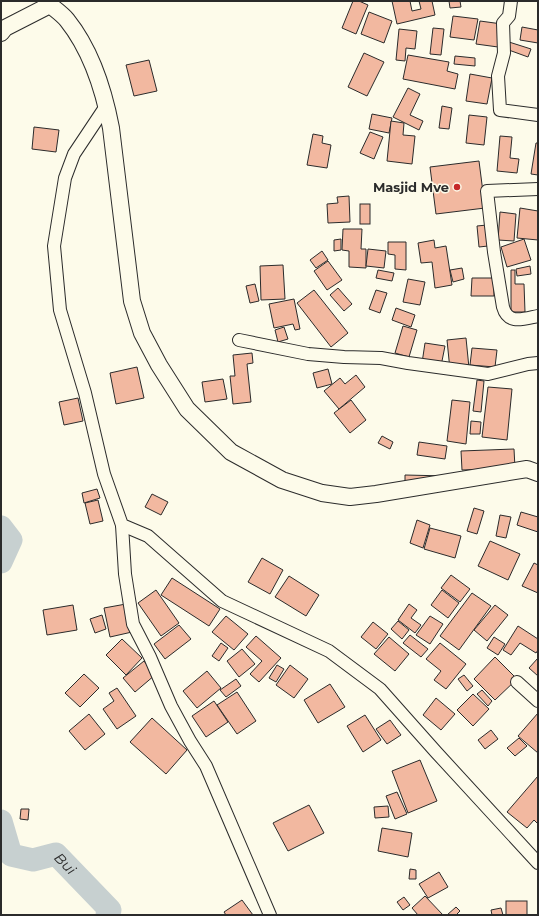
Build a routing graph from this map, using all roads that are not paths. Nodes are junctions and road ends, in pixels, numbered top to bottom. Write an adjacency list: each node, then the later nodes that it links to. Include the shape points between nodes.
1 (511, 1): 5 (street, via 509,16 503,23 504,53 498,76 500,110)
2 (49, 3): 3 (main road); 4 (main road, via 66,19 81,40)
3 (1, 33)
4 (106, 106): 10 (main road, via 111,128 132,300 142,333 187,409 232,452 282,480 322,493 350,497 527,469); 11 (street, via 74,154 65,178 54,246 60,310 85,393 104,474)
5 (538, 115)
6 (538, 189): 7 (street, via 487,190 505,315 516,319)
7 (538, 316)
8 (239, 340): 9 (street, via 308,354 381,358 488,374)
9 (538, 363)
10 (538, 473)
11 (122, 525): 14 (street, via 148,536 222,601 329,652 380,689); 15 (street, via 125,574 133,624 171,706 206,766)
12 (518, 682): 13 (street)
13 (538, 701)
14 (537, 858)
15 (270, 915)

